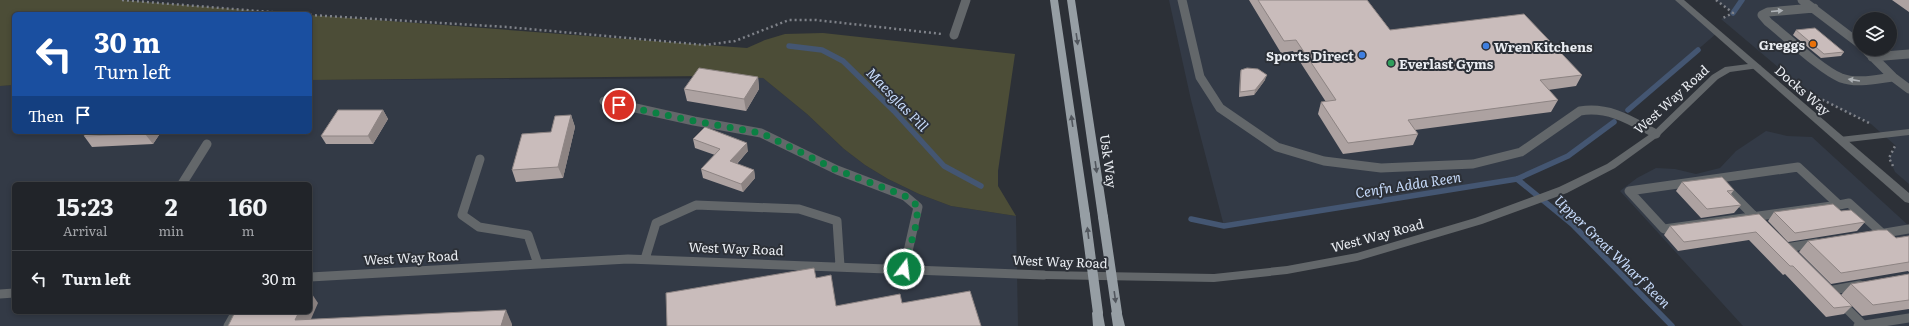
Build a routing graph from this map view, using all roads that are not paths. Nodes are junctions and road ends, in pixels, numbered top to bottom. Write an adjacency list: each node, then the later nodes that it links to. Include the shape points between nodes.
1 (966, 0): 8 (lane)
2 (1054, 0): 46 (main road, one-way to 2, bridge)
3 (1071, 0): 47 (main road, Usk Way, one-way to 47, bridge)
4 (1182, 0): 17 (lane, via 1200,77 1220,108 1277,147 1324,161 1381,168 1473,164 1521,152 1580,111 1589,108 1615,113)
5 (1679, 0): 12 (street, Docks Way)
6 (1802, 0): 7 (lane)
7 (1814, 8): 9 (lane); 13 (lane, one-way to 7, via 1861,81 1842,78 1828,70 1762,15 1768,12)
8 (954, 35)
9 (1853, 39)
10 (1909, 54): 11 (lane)
11 (1872, 57): 13 (lane)
12 (1756, 66): 17 (street, West Way Road, via 1728,69 1714,77); 18 (street, Docks Way)
13 (1893, 76): 14 (lane)
14 (1909, 89)
15 (604, 101): 37 (lane, via 761,133 837,170 905,196 918,206 916,225)
16 (1909, 132): 18 (street)
17 (1656, 134): 38 (street, West Way Road, via 1611,166 1563,190 1478,221 1357,257 1280,271 1214,278)
18 (1840, 140): 23 (street, Docks Way)
19 (207, 144): 22 (lane)
20 (480, 159): 35 (lane, via 462,216 479,227 528,235)
21 (1716, 178): 24 (lane, via 1798,167); 25 (lane); 25 (lane, via 1629,191 1664,229)
22 (183, 182)
23 (1909, 199)
24 (1839, 205): 25 (lane); 29 (lane, via 1849,203)
25 (1755, 217): 26 (lane)
26 (1765, 227)
27 (1909, 229): 28 (lane)
28 (1898, 231): 29 (lane); 31 (lane)
29 (1882, 233): 30 (lane)
30 (1866, 236)
31 (1909, 241)
32 (1824, 242): 34 (lane, via 1783,246)
33 (645, 259): 35 (lane, West Way Road); 36 (lane, West Way Road); 36 (lane, via 656,223 696,205 799,209 838,221)
34 (1796, 259)
35 (538, 264): 39 (lane, West Way Road)
36 (840, 266): 37 (lane, West Way Road)
37 (904, 269): 38 (lane, West Way Road)
38 (1044, 275)
39 (312, 277)
40 (1872, 283): 48 (lane, via 1826,288)
41 (12, 293): 42 (lane)
42 (0, 294)
43 (235, 314): 45 (lane)
44 (1909, 318): 48 (lane)
45 (228, 326)
46 (1100, 326)
47 (1119, 326)
48 (1860, 326)

